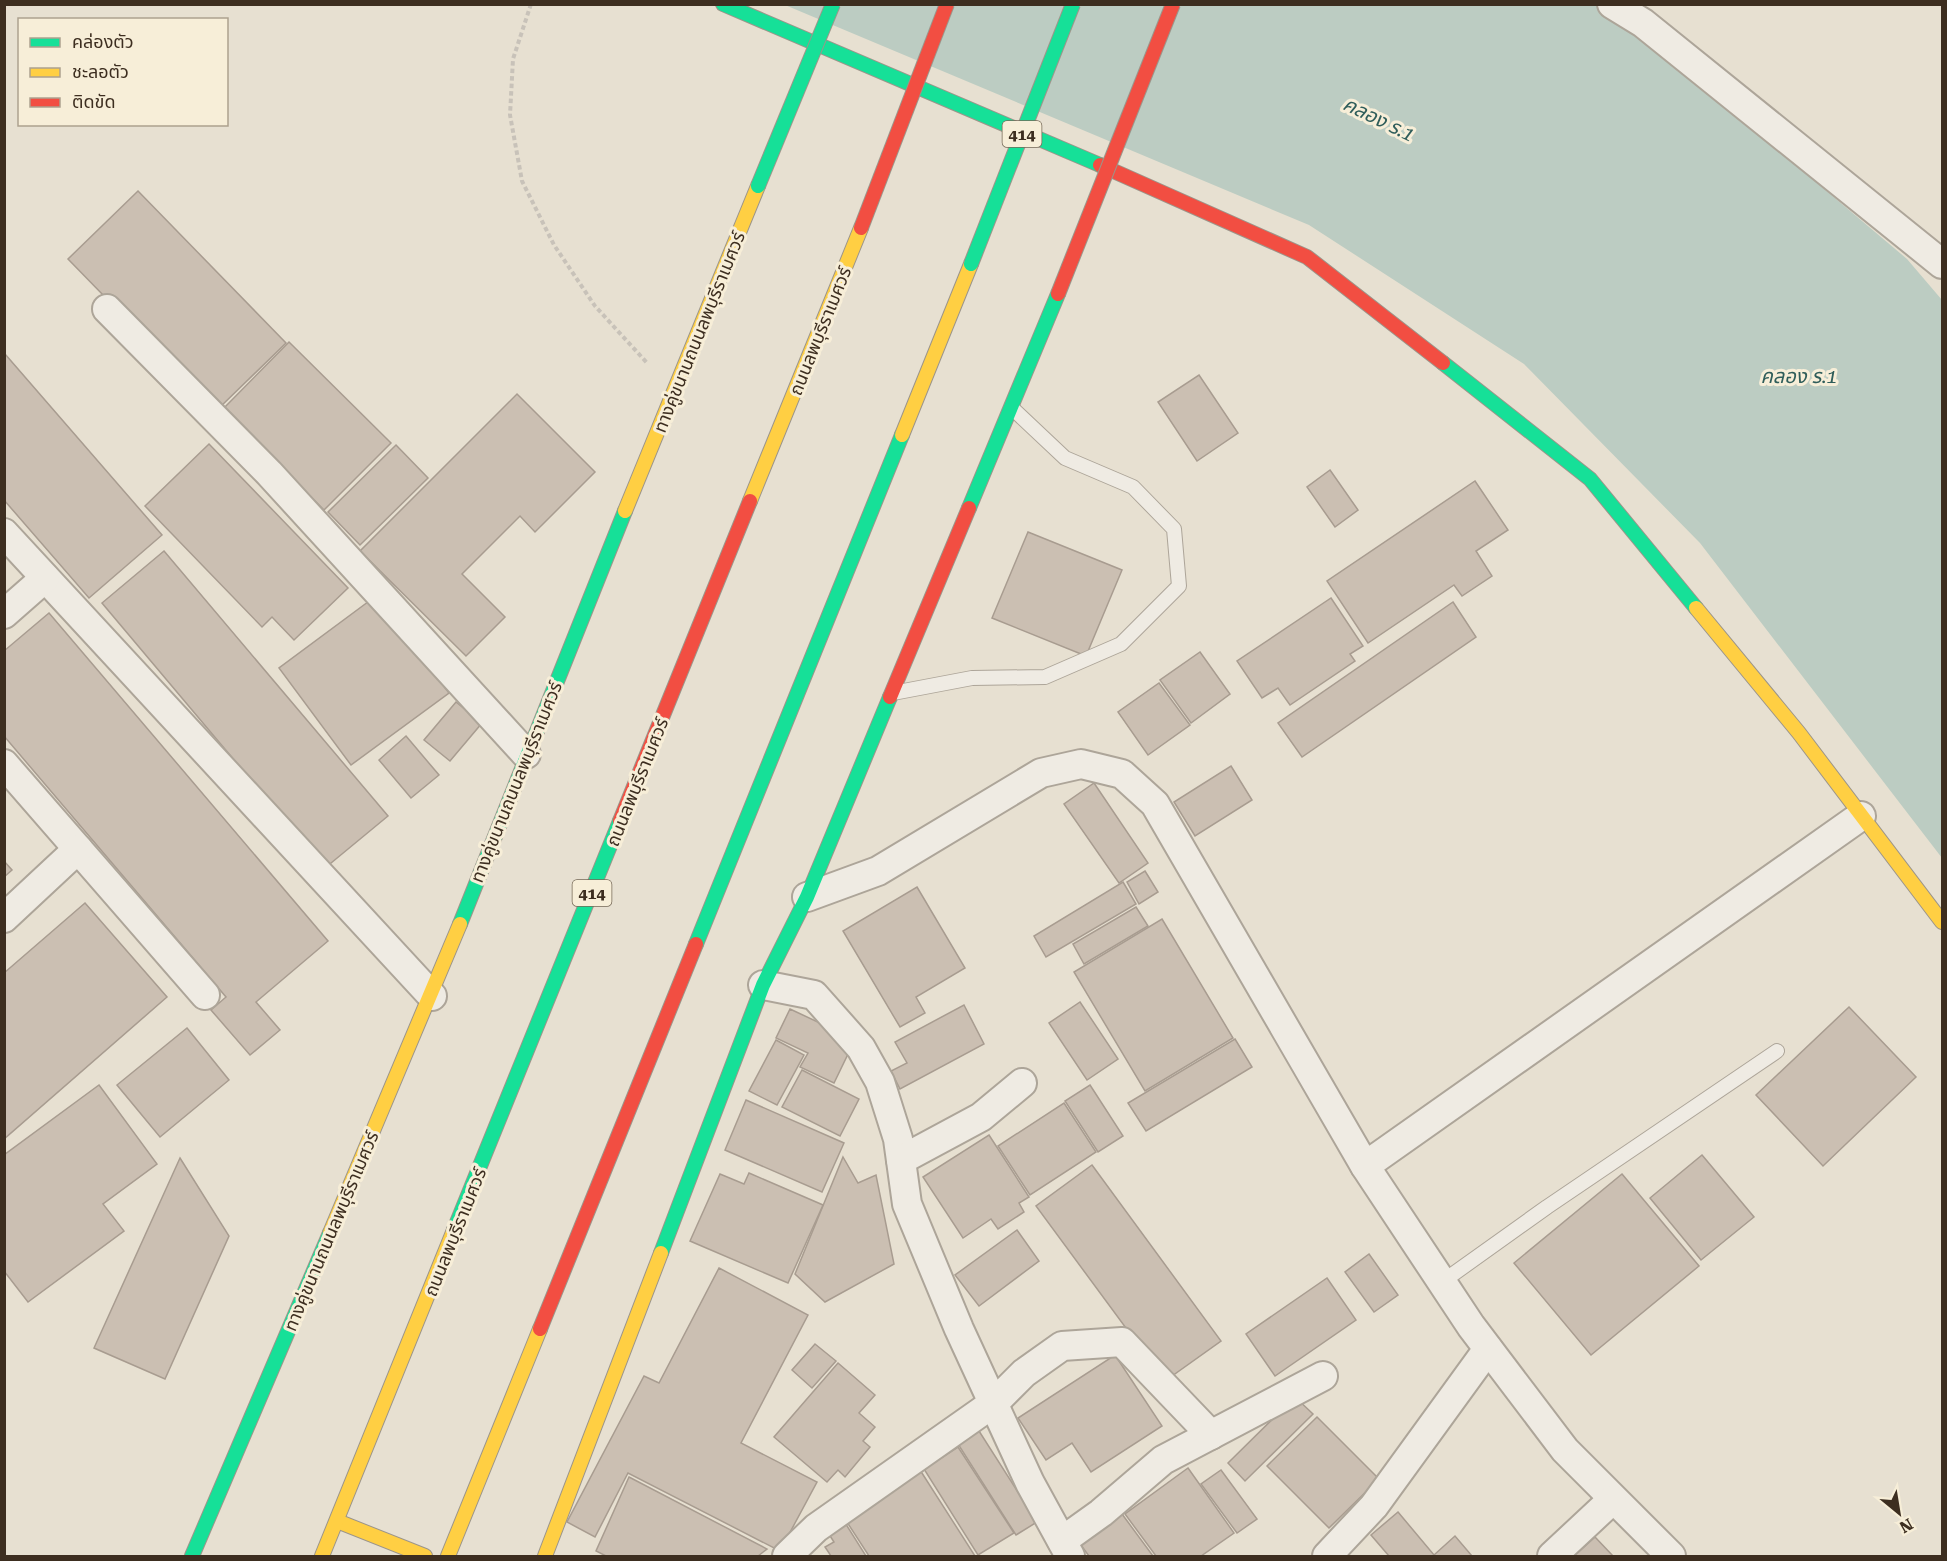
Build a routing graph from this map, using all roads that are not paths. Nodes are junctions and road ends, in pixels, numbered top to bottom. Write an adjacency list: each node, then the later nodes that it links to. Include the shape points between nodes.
1 (723, 4): 16 (main road, via 979,111 1307,257 1590,479 1799,733)
2 (833, 4): 14 (main road, ทางคู่ขนานถนนลพบุรีราเมศวร์, bridge)
3 (947, 4): 34 (main road, ถนนลพบุรีราเมศวร์ / 414, bridge, via 861,228)
4 (1073, 4): 39 (main road, 414, bridge)
5 (1173, 4): 9 (main road, bridge)
6 (1612, 4): 7 (street, via 1643,23)
7 (1942, 264)
8 (107, 309): 14 (street, via 269,473)
9 (1011, 407): 13 (main road); 13 (lane, via 1065,458 1133,486 1174,529 1179,586 1121,644 1045,677 972,678)
10 (4, 533): 11 (street)
11 (45, 578): 12 (street); 23 (street)
12 (4, 614)
13 (891, 693): 18 (main road)
14 (526, 754): 23 (main road, ทางคู่ขนานถนนลพบุรีราเมศวร์)
15 (4, 764): 17 (street)
16 (1861, 816): 20 (main road); 27 (street)
17 (78, 849): 19 (street); 22 (street)
18 (807, 897): 21 (main road); 27 (street, via 878,871 1041,773 1081,764 1122,774 1155,804)
19 (4, 918)
20 (1942, 922)
21 (763, 985): 26 (street, via 814,995 861,1048 880,1082); 40 (main road)
22 (205, 995)
23 (432, 996): 36 (main road, ทางคู่ขนานถนนลพบุรีราเมศวร์)
24 (1778, 1051): 28 (lane)
25 (1022, 1083): 26 (street, via 981,1117)
26 (901, 1160): 31 (street, via 907,1204 959,1329)
27 (1365, 1166): 28 (street)
28 (1442, 1282): 29 (street)
29 (1488, 1349): 33 (street, via 1565,1450); 42 (street, via 1374,1506)
30 (1323, 1376): 32 (street)
31 (995, 1402): 32 (street, via 1024,1372 1062,1346 1122,1342); 35 (street, via 1030,1484); 41 (street, via 816,1527)
32 (1211, 1435): 35 (street, via 1163,1460)
33 (1612, 1500): 43 (street); 44 (street)
34 (337, 1521): 37 (main road, ถนนลพบุรีราเมศวร์ / 414); 38 (main road)
35 (1066, 1549)
36 (192, 1557)
37 (322, 1557)
38 (425, 1557)
39 (448, 1557)
40 (545, 1557)
41 (787, 1557)
42 (1327, 1557)
43 (1552, 1557)
44 (1671, 1557)

